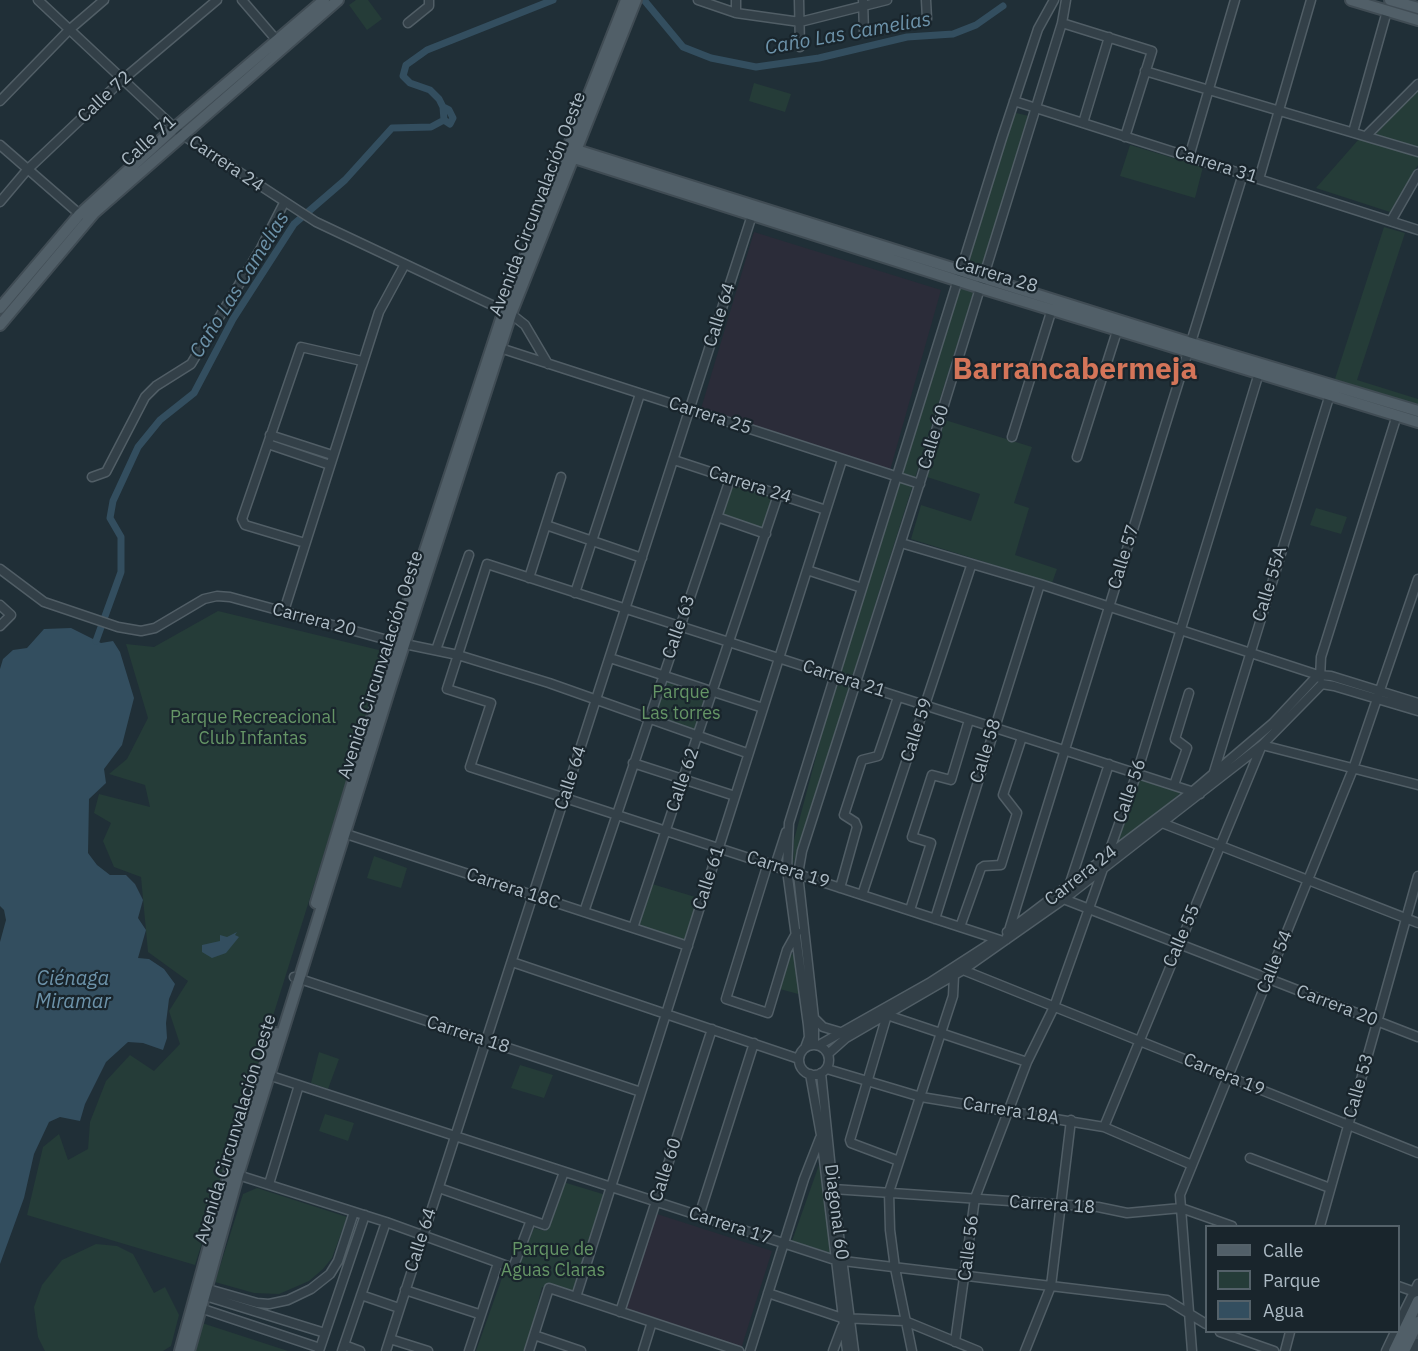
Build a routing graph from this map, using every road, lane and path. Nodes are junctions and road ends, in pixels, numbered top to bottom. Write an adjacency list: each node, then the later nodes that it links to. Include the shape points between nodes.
1 (38, 0): 29 (street, Carrera 24)
2 (104, 0): 29 (street)
3 (217, 0): 35 (street, Calle 72)
4 (242, 0): 32 (street)
5 (324, 0): 32 (main road, Calle 71)
6 (338, 0): 32 (main road, Calle 71)
7 (429, 0): 27 (street, via 429,6)
8 (626, 0): 48 (main road, Avenida Circunvalación Oeste)
9 (636, 0): 48 (main road, Avenida Circunvalación Oeste)
10 (698, 0): 23 (street)
11 (736, 0): 23 (street)
12 (799, 0): 26 (street)
13 (887, 0): 20 (street)
14 (926, 0): 24 (street)
15 (1054, 0): 39 (street, Calle 60, via 1038,30)
16 (1066, 0): 28 (street, Calle 60)
17 (1235, 0): 37 (street)
18 (1311, 0): 41 (street)
19 (1351, 0): 21 (main road)
20 (863, 3): 26 (street); 30 (street)
21 (1388, 5): 22 (main road); 25 (main road); 44 (street)
22 (1418, 8)
23 (736, 13): 26 (street)
24 (927, 19)
25 (1418, 20)
26 (800, 22): 33 (street)
27 (408, 23)
28 (1062, 23): 31 (street); 40 (street, Calle 60)
29 (69, 30): 35 (street, Carrera 24); 38 (street)
30 (864, 33)
31 (1109, 36): 34 (street, via 1152,51); 42 (street)
32 (279, 44): 43 (main road, Calle 71)
33 (800, 47)
34 (1145, 71): 37 (street); 46 (street)
35 (122, 81): 43 (street, Carrera 24); 51 (street, Calle 72)
36 (1418, 84): 45 (street)
37 (1210, 90): 41 (street); 50 (street)
38 (0, 101)
39 (1014, 101): 40 (street, Carrera 31); 62 (street, Calle 60)
40 (1036, 108): 42 (street, Carrera 31); 63 (street, Calle 60)
41 (1280, 111): 44 (street); 54 (street)
42 (1083, 123): 46 (street, Carrera 31)
43 (177, 131): 56 (street, Carrera 24); 58 (main road, Calle 71)
44 (1353, 132): 45 (street)
45 (1366, 136): 49 (street)
46 (1125, 137): 50 (street, Carrera 31)
47 (0, 145): 51 (street)
48 (571, 152): 57 (main road, Carrera 28); 65 (main road, Avenida Circunvalación Oeste)
49 (1418, 152)
50 (1190, 157): 52 (street, Carrera 31)
51 (27, 170): 55 (street, Calle 72); 58 (street)
52 (1244, 174): 54 (street, Carrera 31); 69 (street, Calle 57)
53 (1418, 174): 59 (street)
54 (1259, 179): 59 (street, Carrera 31)
55 (0, 202)
56 (284, 203): 61 (street, Carrera 24); 86 (street, via 191,364 145,397 106,472)
57 (754, 210): 62 (main road, Carrera 28); 75 (street, Calle 64)
58 (83, 218): 66 (main road, Calle 71)
59 (1390, 221): 60 (street, Carrera 31)
60 (1418, 230)
61 (405, 264): 65 (street, Carrera 24); 70 (street, via 379,312)
62 (958, 275): 63 (main road, Carrera 28); 88 (street, Calle 60)
63 (981, 282): 64 (main road, Carrera 28); 69 (main road, Carrera 28); 90 (street, Calle 60)
64 (1052, 309): 67 (main road, Carrera 28); 79 (street)
65 (507, 312): 68 (main road, Avenida Circunvalación Oeste); 71 (street, via 525,325); 116 (main road, Avenida Circunvalación Oeste)
66 (2, 315)
67 (1118, 328): 69 (main road, Carrera 28); 82 (street)
68 (500, 348): 71 (street, Carrera 25); 116 (main road, Avenida Circunvalación Oeste)
69 (1190, 348): 72 (main road, Carrera 28); 73 (main road, Carrera 28); 110 (street, Calle 57)
70 (362, 361): 80 (street, via 301,347); 81 (street)
71 (548, 364): 74 (street, Carrera 25)
72 (1259, 373): 73 (main road, Carrera 28); 115 (street, Calle 56)
73 (1331, 390): 76 (main road, Carrera 28); 77 (main road, Carrera 28); 119 (street, Calle 55A)
74 (640, 394): 75 (street, Carrera 25); 96 (street)
75 (690, 410): 83 (street, Calle 64); 84 (street, Carrera 25)
76 (1418, 411)
77 (1397, 415): 78 (main road, Carrera 28); 124 (street)
78 (1418, 422)
79 (1012, 437)
80 (269, 440): 81 (street); 85 (street); 97 (street, via 243,523)
81 (332, 455): 85 (street)
82 (1077, 457)
83 (674, 460): 89 (street, Carrera 24); 100 (street, Calle 64)
84 (842, 460): 88 (street, Carrera 25); 92 (street, Calle 61)
85 (330, 465): 97 (street)
86 (93, 477)
87 (561, 477): 94 (street)
88 (896, 477): 90 (street, Carrera 25); 107 (street, Calle 60)
89 (730, 479): 91 (street, Carrera 24); 93 (street, Calle 63)
90 (920, 484): 98 (street, Calle 60)
91 (778, 495): 92 (street, Carrera 24); 95 (street, Calle 62)
92 (826, 510): 103 (street, Calle 61)
93 (717, 518): 95 (street); 114 (street, Calle 63)
94 (546, 525): 96 (street); 104 (street)
95 (766, 534): 117 (street, Calle 62)
96 (591, 540): 100 (street); 108 (street)
97 (305, 543): 112 (street)
98 (901, 543): 101 (street); 126 (street, Calle 60)
99 (469, 555): 118 (street)
100 (642, 558): 111 (street, Calle 64)
101 (970, 566): 106 (street); 134 (street, Calle 59)
102 (0, 569): 112 (street, Carrera 20, via 44,602 90,619 141,631 155,628 204,599 217,596)
103 (807, 570): 107 (street); 122 (street, Calle 61)
104 (529, 578): 108 (street, Carrera 21); 120 (street, Carrera 21, via 487,564)
105 (1418, 579): 130 (street, Calle 54)
106 (1040, 584): 110 (street); 139 (street, Calle 58)
107 (862, 588): 125 (street, Calle 60)
108 (575, 592): 111 (street, Carrera 21)
109 (0, 604): 113 (street, via 11,615)
110 (1108, 608): 115 (street); 143 (street, Calle 57)
111 (626, 609): 114 (street, Carrera 21); 121 (street, Calle 64)
112 (284, 611): 116 (street, Carrera 20)
113 (0, 626)
114 (679, 626): 117 (street, Carrera 21); 123 (street, Calle 63)
115 (1179, 629): 119 (street); 148 (street, Calle 56)
116 (399, 643): 118 (street, Carrera 20); 161 (main road, Avenida Circunvalación Oeste)
117 (730, 643): 122 (street, Carrera 21); 128 (street, Calle 62)
118 (436, 650): 120 (street, Carrera 20)
119 (1249, 652): 124 (street); 149 (street, Calle 55A)
120 (459, 655): 132 (street, Carrera 20); 156 (street, Carrera 19, via 447,688 491,703 470,767)
121 (610, 657): 123 (street); 132 (street, Calle 64)
122 (779, 658): 125 (street, Carrera 21); 135 (street, Calle 61)
123 (664, 674): 128 (street); 137 (street, Calle 63)
124 (1318, 675): 127 (street); 130 (street, via 1331,676); 149 (street, Carrera 24, via 1273,723)
125 (834, 676): 126 (street, Carrera 21); 158 (street, Calle 60)
126 (855, 683): 131 (street, Carrera 21); 168 (street, Calle 60, via 807,831)
127 (1322, 684): 130 (street); 142 (street, Carrera 24)
128 (713, 690): 135 (street); 140 (street, Calle 62)
129 (1189, 693): 152 (street, via 1175,739 1187,748)
130 (1379, 696): 133 (street); 136 (street); 147 (street, Calle 54)
131 (898, 697): 134 (street, Carrera 21); 173 (street, via 878,756 862,760 844,815 857,827)
132 (596, 700): 137 (street, Carrera 20); 156 (street, Calle 64)
133 (1418, 703)
134 (925, 706): 138 (street, Carrera 21); 174 (street, Calle 59)
135 (763, 708): 155 (street, Calle 61)
136 (1418, 711)
137 (648, 719): 140 (street, Carrera 20); 145 (street, Calle 63)
138 (969, 720): 139 (street, Carrera 21); 178 (street, via 951,780 932,775 912,837 931,843)
139 (994, 728): 141 (street, Carrera 21); 181 (street, Calle 58)
140 (698, 736): 144 (street, Carrera 20); 150 (street, Calle 62)
141 (1022, 736): 143 (street, Carrera 21); 183 (street, via 1003,795 1017,813 1001,865 981,868)
142 (1262, 745): 147 (street); 151 (street, Carrera 24); 162 (street, Calle 55)
143 (1064, 750): 146 (street, Carrera 21); 186 (street, Calle 57)
144 (744, 752)
145 (633, 763): 150 (street); 157 (street, Calle 63)
146 (1109, 764): 148 (street, Carrera 21); 171 (street)
147 (1353, 768): 153 (street); 170 (street, Calle 54)
148 (1137, 773): 152 (street, Carrera 21); 164 (street, Calle 56)
149 (1213, 773): 151 (street, Calle 55A); 154 (street, Carrera 24)
150 (682, 779): 155 (street); 160 (street, Calle 62)
151 (1211, 784): 154 (street, Carrera 24)
152 (1174, 785): 154 (street, Carrera 21)
153 (1418, 785)
154 (1197, 792): 159 (street, Carrera 24); 164 (street, Carrera 24)
155 (735, 796): 163 (street, Calle 61)
156 (565, 797): 157 (street, Carrera 19); 175 (street, Calle 64)
157 (618, 814): 160 (street, Carrera 19); 179 (street, Calle 63)
158 (789, 823): 165 (street); 167 (street, Calle 60)
159 (1162, 823): 162 (street); 166 (street, Carrera 24)
160 (665, 830): 163 (street, Carrera 19); 184 (street, Calle 62)
161 (341, 833): 175 (street, Carrera 18C); 194 (main road, Avenida Circunvalación Oeste)
162 (1220, 846): 170 (street); 187 (street, Calle 55)
163 (719, 847): 165 (street, Carrera 19); 188 (street, Calle 61)
164 (1108, 854): 166 (street, Calle 56); 171 (street, Carrera 24)
165 (771, 865): 167 (street, Carrera 19); 189 (street, via 726,999 768,1013)
166 (1103, 868): 176 (street, Carrera 24); 177 (street, Calle 56)
167 (787, 870): 168 (street, Carrera 19); 185 (street)
168 (798, 874): 173 (street, Carrera 19); 199 (street)
169 (1418, 876): 172 (street, Calle 53)
170 (1308, 879): 180 (street); 195 (street, Calle 54)
171 (1070, 884): 176 (street, Carrera 24)
172 (1417, 886): 180 (street, Calle 53)
173 (840, 888): 174 (street, Carrera 19)
174 (862, 895): 178 (street, Carrera 19)
175 (533, 896): 179 (street, Carrera 18C); 191 (street, Calle 64)
176 (1059, 897): 177 (street, Carrera 20); 186 (street, Carrera 24)
177 (1089, 909): 187 (street, Carrera 20); 196 (street, Calle 56)
178 (910, 910): 181 (street, Carrera 19)
179 (584, 912): 184 (street, Carrera 18C)
180 (1406, 918): 182 (street); 200 (street, Calle 53)
181 (935, 919): 183 (street, Carrera 19)
182 (1418, 923)
183 (960, 927): 186 (street, Carrera 19)
184 (633, 928): 188 (street, Carrera 18C)
185 (797, 931): 189 (street); 190 (street)
186 (1003, 938): 192 (street, Carrera 24); 202 (street, Carrera 24)
187 (1178, 944): 195 (street, Carrera 20); 205 (street, Calle 55)
188 (688, 946): 197 (street, Calle 61)
189 (787, 950): 190 (street)
190 (800, 955): 209 (street, via 809,1037)
191 (512, 962): 197 (street); 206 (street, Calle 64)
192 (963, 970): 193 (street, Carrera 24); 196 (street, Carrera 19)
193 (954, 976): 198 (street, Carrera 24); 203 (street, via 953,996)
194 (297, 978): 206 (street, Carrera 18); 214 (main road, Avenida Circunvalación Oeste)
195 (1268, 979): 200 (street, Carrera 20); 216 (street, Calle 54)
196 (1054, 1007): 205 (street, Carrera 19); 212 (street, Calle 56)
197 (666, 1014): 201 (street); 219 (street, Calle 61)
198 (887, 1015): 203 (street); 210 (street, Carrera 24, via 846,1038); 217 (street)
199 (814, 1018): 202 (street, via 829,1030); 208 (street)
200 (1377, 1021): 204 (street, Carrera 20); 223 (street, Calle 53)
201 (712, 1029): 207 (street); 242 (street, Calle 60)
202 (840, 1032): 208 (street, Carrera 24)
203 (941, 1034): 212 (street); 220 (street)
204 (1418, 1037)
205 (1138, 1040): 216 (street, Carrera 19); 224 (street, Calle 55)
206 (487, 1041): 219 (street, Carrera 18); 226 (street, Calle 64)
207 (754, 1043): 211 (street); 247 (street)
208 (817, 1045): 209 (street); 210 (street)
209 (804, 1048): 211 (street)
210 (828, 1054): 213 (street)
211 (799, 1059): 215 (street, via 803,1070)
212 (1027, 1062): 221 (street, Calle 56)
213 (824, 1071): 215 (street); 217 (street, Carrera 18A); 239 (street, Diagonal 60)
214 (266, 1074): 218 (street, Carrera 17); 234 (main road, Avenida Circunvalación Oeste); 263 (main road, Avenida Circunvalación Oeste)
215 (810, 1074): 225 (street, Diagonal 60)
216 (1227, 1077): 223 (street, Carrera 19); 232 (street, Calle 54)
217 (868, 1080): 220 (street, Carrera 18A); 229 (street, via 849,1140)
218 (299, 1085): 226 (street, Carrera 17); 235 (street)
219 (641, 1092): 236 (street, Calle 61)
220 (921, 1097): 221 (street, Carrera 18A); 229 (street)
221 (1007, 1112): 222 (street, Carrera 18A); 241 (street, Calle 56)
222 (1071, 1120): 224 (street, Carrera 18A); 243 (street)
223 (1348, 1125): 227 (street, Carrera 19); 238 (street, Calle 53)
224 (1104, 1127): 232 (street, Carrera 18A)
225 (821, 1135): 230 (street); 231 (street, Diagonal 60)
226 (456, 1136): 233 (street, Carrera 17); 237 (street, Calle 64)
227 (1418, 1153)
228 (1250, 1158): 238 (street)
229 (899, 1161): 240 (street)
230 (810, 1162): 231 (street); 253 (street)
231 (824, 1163): 254 (street, Diagonal 60)
232 (1192, 1165): 244 (street, Calle 54, via 1180,1195)
233 (564, 1172): 236 (street, Carrera 17); 248 (street, via 545,1225)
234 (238, 1175): 235 (street); 263 (main road, Avenida Circunvalación Oeste)
235 (269, 1184): 245 (street)
236 (611, 1187): 242 (street, Carrera 17); 267 (street, Calle 61)
237 (439, 1188): 248 (street); 252 (street, Calle 64)
238 (1330, 1188): 251 (street, Calle 53)
239 (832, 1189): 240 (street, Carrera 18); 254 (street, Diagonal 60)
240 (890, 1192): 241 (street, Carrera 18); 256 (street)
241 (975, 1198): 243 (street, Carrera 18); 259 (street, Calle 56)
242 (656, 1202): 247 (street, Carrera 17); 270 (street, Calle 60)
243 (1059, 1206): 244 (street, Carrera 18, via 1127,1213); 260 (street)
244 (1180, 1208): 250 (street, Carrera 18); 271 (street, Calle 54)
245 (354, 1212): 246 (street); 257 (street)
246 (365, 1215): 249 (street); 258 (street)
247 (699, 1216): 253 (street, Carrera 17)
248 (531, 1220): 255 (street, via 513,1268)
249 (386, 1222): 252 (street); 266 (street)
250 (1227, 1225)
251 (1321, 1225)
252 (422, 1236): 255 (street); 262 (street, Calle 64)
253 (784, 1244): 254 (street, Carrera 17); 265 (street)
254 (839, 1261): 256 (street, Carrera 17); 273 (street, Diagonal 60)
255 (498, 1263): 272 (street)
256 (895, 1268): 259 (street, Carrera 17); 275 (street)
257 (332, 1271): 258 (street); 263 (street, via 311,1288 288,1300 269,1304)
258 (345, 1275): 279 (street)
259 (966, 1275): 260 (street, Carrera 17); 286 (street, Calle 56)
260 (1051, 1286): 271 (street, Carrera 17, via 1167,1300); 307 (street)
261 (1400, 1287): 264 (street)
262 (405, 1290): 269 (street, Calle 64); 272 (street)
263 (200, 1291): 268 (main road, Avenida Circunvalación Oeste); 279 (street); 290 (main road, Avenida Circunvalación Oeste)
264 (1417, 1292): 274 (street); 312 (main road)
265 (768, 1293): 273 (street); 301 (street)
266 (361, 1295): 269 (street); 288 (street)
267 (576, 1297): 270 (street); 283 (street, via 549,1288)
268 (200, 1308): 289 (street); 291 (main road, Avenida Circunvalación Oeste)
269 (399, 1308): 284 (street, Calle 64)
270 (620, 1312): 277 (street)
271 (1189, 1312): 278 (street, Carrera 17); 308 (street, Calle 54)
272 (479, 1314): 295 (street)
273 (845, 1320): 275 (street); 302 (street); 303 (street, Diagonal 60); 304 (street, Diagonal 60)
274 (1400, 1321)
275 (906, 1322): 286 (street); 305 (street)
276 (1418, 1322): 313 (main road)
277 (652, 1323): 285 (street); 298 (street)
278 (1205, 1323)
279 (325, 1333): 289 (street)
280 (1223, 1333): 309 (street)
281 (1290, 1333): 310 (street)
282 (1395, 1333): 311 (street)
283 (534, 1335): 296 (street); 297 (street)
284 (390, 1339): 293 (street, Calle 64); 294 (street)
285 (709, 1341): 299 (street); 300 (street)
286 (955, 1342): 306 (street)
287 (1418, 1343): 314 (street)
288 (343, 1348): 292 (street)
289 (319, 1350)
290 (180, 1351)
291 (189, 1351)
292 (360, 1351)
293 (386, 1351)
294 (428, 1351)
295 (469, 1351)
296 (529, 1351)
297 (581, 1351)
298 (643, 1351)
299 (706, 1351)
300 (739, 1351)
301 (750, 1351)
302 (833, 1351)
303 (847, 1351)
304 (854, 1351)
305 (912, 1351)
306 (978, 1351)
307 (1025, 1351)
308 (1192, 1351)
309 (1274, 1351)
310 (1285, 1351)
311 (1386, 1351)
312 (1394, 1351)
313 (1404, 1351)
314 (1414, 1351)

